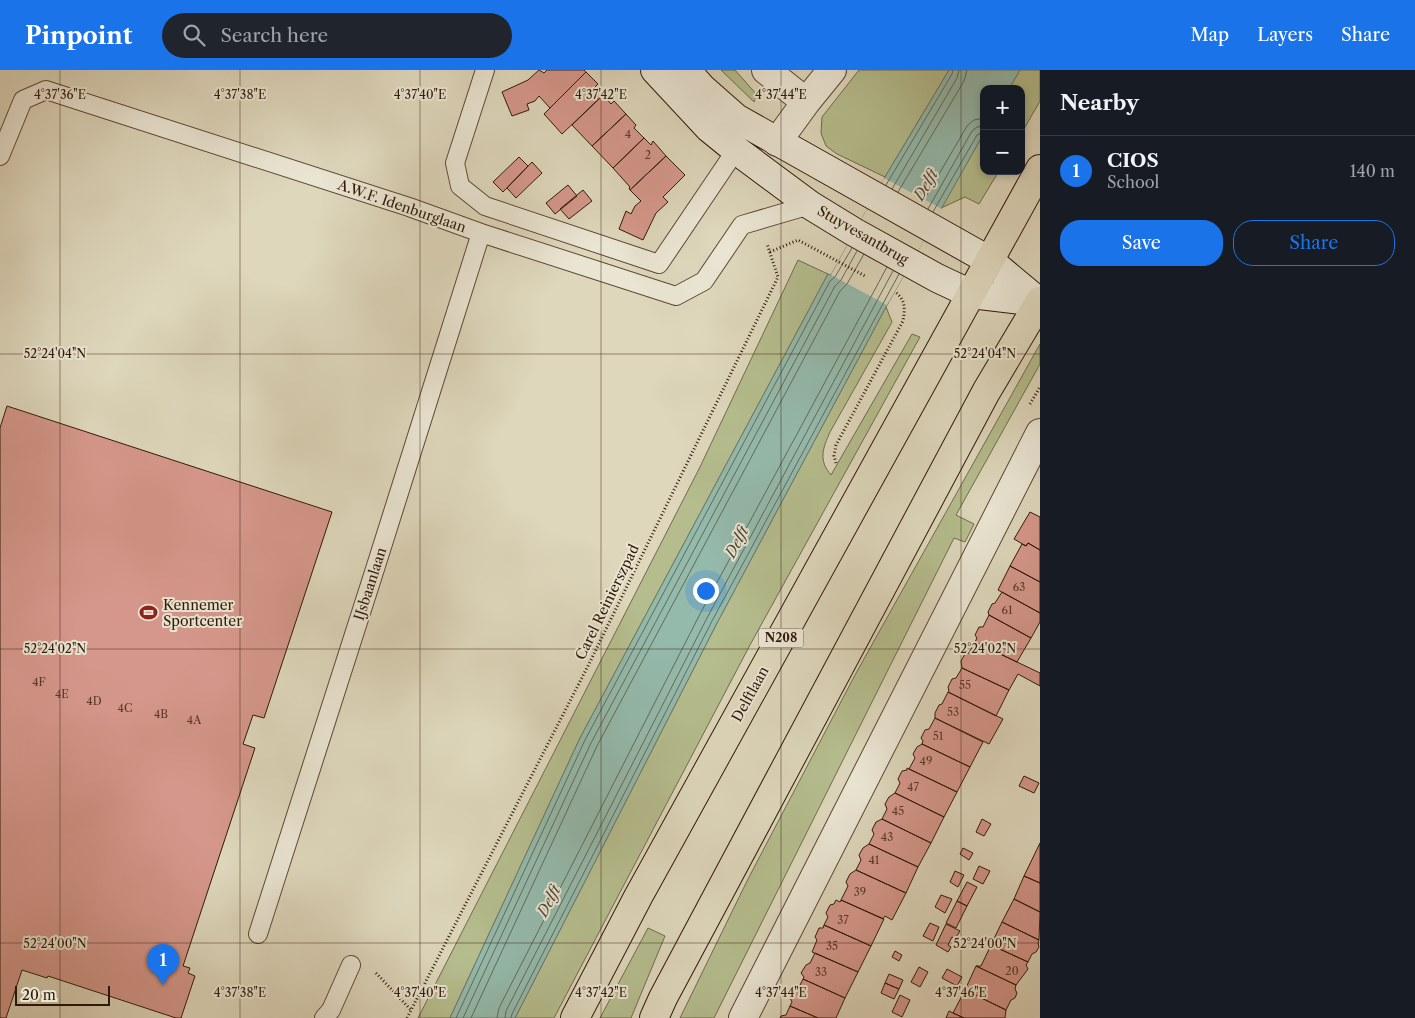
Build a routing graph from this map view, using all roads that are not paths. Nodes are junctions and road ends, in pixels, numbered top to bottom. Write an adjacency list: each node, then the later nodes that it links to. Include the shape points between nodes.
1 (485, 70): 8 (lane, via 455,163 460,186 485,206 659,264)
2 (655, 70): 8 (street, Stuyvesantbrug, via 703,122)
3 (686, 70): 7 (street, via 736,118)
4 (766, 70): 6 (street)
5 (832, 70): 6 (street)
6 (806, 102): 7 (street)
7 (777, 142): 13 (street)
8 (736, 150): 11 (street, Stuyvesantbrug)
9 (0, 156): 12 (lane, A.W.F. Idenburglaan, via 23,100 46,90)
10 (1040, 169): 13 (main road, Delftlaan / N208)
11 (810, 204): 12 (lane, A.W.F. Idenburglaan, via 742,225 704,282 676,296); 14 (street, Stuyvesantbrug, via 854,232)
12 (481, 233): 17 (lane, IJsbaanlaan)
13 (990, 261): 14 (main road, Delftlaan / N208); 15 (street)
14 (971, 294): 15 (street); 20 (main road, Delftlaan / N208, via 638,897)
15 (1040, 301): 21 (main road, via 981,400)
16 (1040, 433): 22 (street)
17 (258, 934)
18 (352, 965): 19 (lane)
19 (324, 1018)
20 (575, 1018)
21 (654, 1018)
22 (743, 1018)

